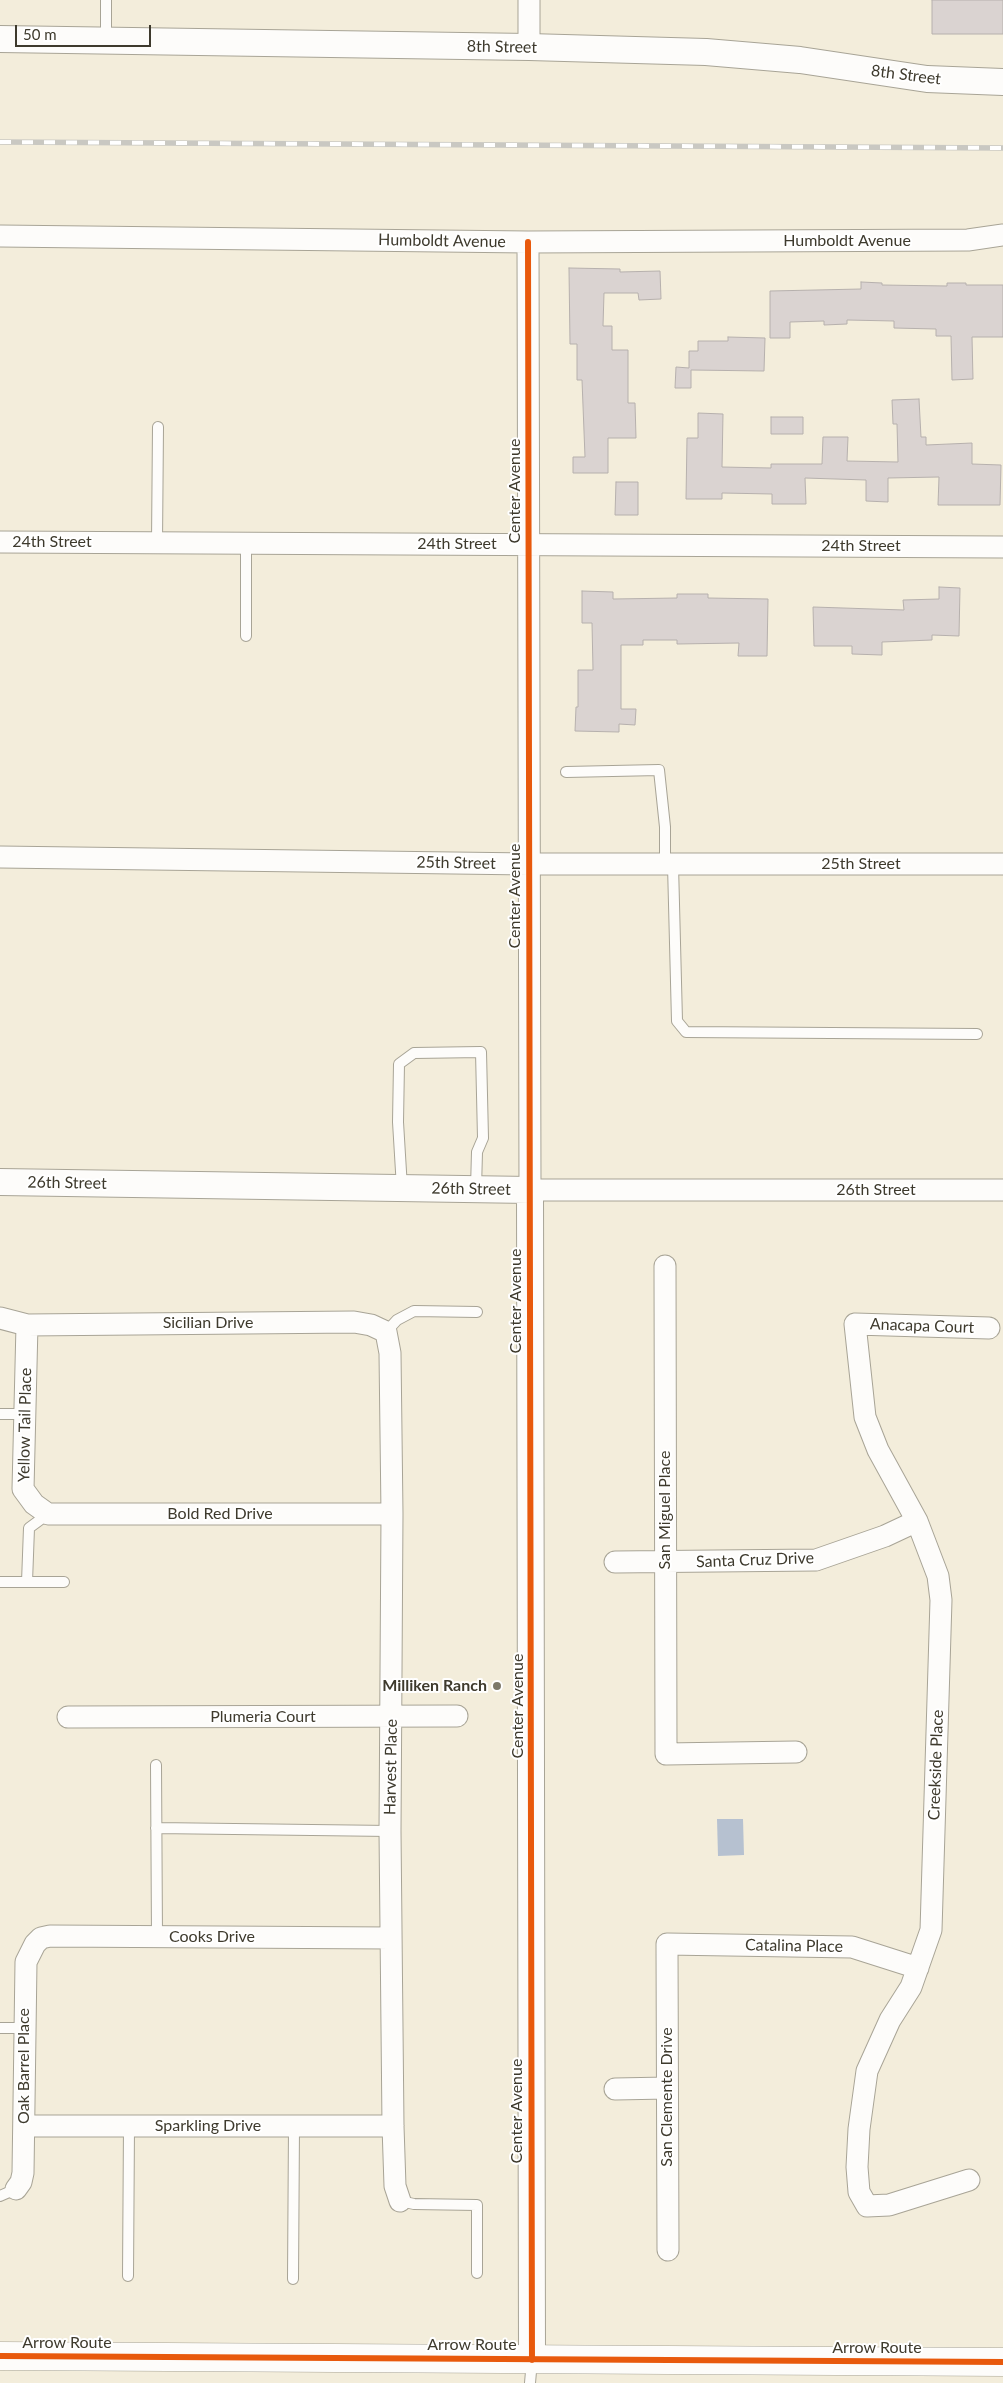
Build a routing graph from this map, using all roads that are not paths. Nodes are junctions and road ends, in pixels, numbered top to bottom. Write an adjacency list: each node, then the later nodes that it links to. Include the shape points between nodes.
1 (106, 0): 4 (lane)
2 (529, 0): 5 (street)
3 (0, 40): 4 (street, 8th Street)
4 (106, 41): 5 (street, 8th Street)
5 (529, 47): 6 (street, 8th Street, via 706,52 800,60 927,79)
6 (1003, 82)
7 (1003, 235): 9 (street, Humboldt Avenue, via 968,240)
8 (0, 236): 9 (street, Humboldt Avenue)
9 (528, 242): 14 (street, Center Avenue)
10 (158, 426): 12 (lane)
11 (0, 542): 12 (street, 24th Street)
12 (157, 542): 13 (street, 24th Street)
13 (246, 543): 14 (street, 24th Street); 16 (lane)
14 (529, 544): 15 (street, 24th Street); 19 (street, Center Avenue)
15 (1003, 547)
16 (246, 636)
17 (566, 772): 21 (lane, via 659,770)
18 (0, 857): 19 (street, 25th Street)
19 (529, 864): 21 (street, 25th Street); 26 (street, Center Avenue)
20 (1003, 864): 21 (street, 25th Street)
21 (669, 865): 22 (lane, via 677,1022 686,1032)
22 (977, 1034)
23 (0, 1182): 24 (street, 26th Street)
24 (402, 1188): 25 (street, 26th Street); 25 (lane, via 399,1064 414,1053 481,1052 483,1138 477,1152)
25 (476, 1189): 26 (street, 26th Street)
26 (530, 1190): 27 (street, 26th Street); 74 (street, Center Avenue)
27 (1003, 1190)
28 (665, 1266): 41 (street, San Miguel Place)
29 (477, 1312): 34 (lane, via 414,1311 397,1320)
30 (0, 1318): 32 (street, Sicilian Drive)
31 (855, 1324): 33 (street, Anacapa Court); 39 (street, Creekside Place, via 864,1416 878,1450)
32 (27, 1325): 34 (street, Sicilian Drive, via 354,1322); 36 (street, Yellow Tail Place)
33 (990, 1328)
34 (386, 1332): 38 (street, Harvest Place, via 390,1353)
35 (0, 1414): 36 (lane)
36 (24, 1414): 37 (street, Yellow Tail Place, via 23,1489 34,1504)
37 (48, 1514): 38 (street, Bold Red Drive); 43 (lane, via 29,1528)
38 (392, 1514): 45 (street, Harvest Place)
39 (917, 1522): 41 (street, Santa Cruz Drive, via 816,1560); 56 (street, Creekside Place, via 938,1576 940,1600 931,1930)
40 (615, 1562): 41 (street, Santa Cruz Drive)
41 (665, 1563): 48 (street, San Miguel Place, via 666,1754)
42 (0, 1582): 43 (lane)
43 (27, 1582): 44 (lane)
44 (64, 1582)
45 (392, 1716): 46 (street, Plumeria Court); 47 (street, Plumeria Court); 51 (street, Harvest Place)
46 (457, 1716)
47 (68, 1717)
48 (796, 1752)
49 (156, 1765): 50 (lane)
50 (156, 1828): 51 (lane); 52 (lane)
51 (390, 1831): 53 (street, Harvest Place)
52 (157, 1936): 53 (street, Cooks Drive); 54 (street, Cooks Drive, via 50,1936)
53 (391, 1938): 64 (street, Harvest Place)
54 (35, 1944): 58 (street, Oak Barrel Place, via 26,1962)
55 (667, 1944): 56 (street, Catalina Place, via 852,1947); 59 (street, San Clemente Drive)
56 (918, 1968): 65 (street, Creekside Place, via 866,2071 859,2192 867,2206 889,2205)
57 (0, 2028): 58 (lane)
58 (24, 2028): 61 (street, Oak Barrel Place)
59 (667, 2088): 60 (street); 68 (street, San Clemente Drive)
60 (615, 2089)
61 (24, 2126): 62 (street, Sparkling Drive); 66 (street, Oak Barrel Place, via 21,2182)
62 (129, 2126): 63 (street, Sparkling Drive); 70 (lane)
63 (294, 2126): 64 (street, Sparkling Drive); 71 (lane)
64 (393, 2126): 67 (street, Harvest Place, via 395,2186)
65 (969, 2180)
66 (8, 2192)
67 (400, 2201): 69 (lane, via 477,2205)
68 (668, 2250)
69 (477, 2273)
70 (128, 2276)
71 (293, 2279)
72 (0, 2356): 74 (main road, Arrow Route)
73 (1003, 2362): 74 (main road, Arrow Route)
74 (531, 2371)

